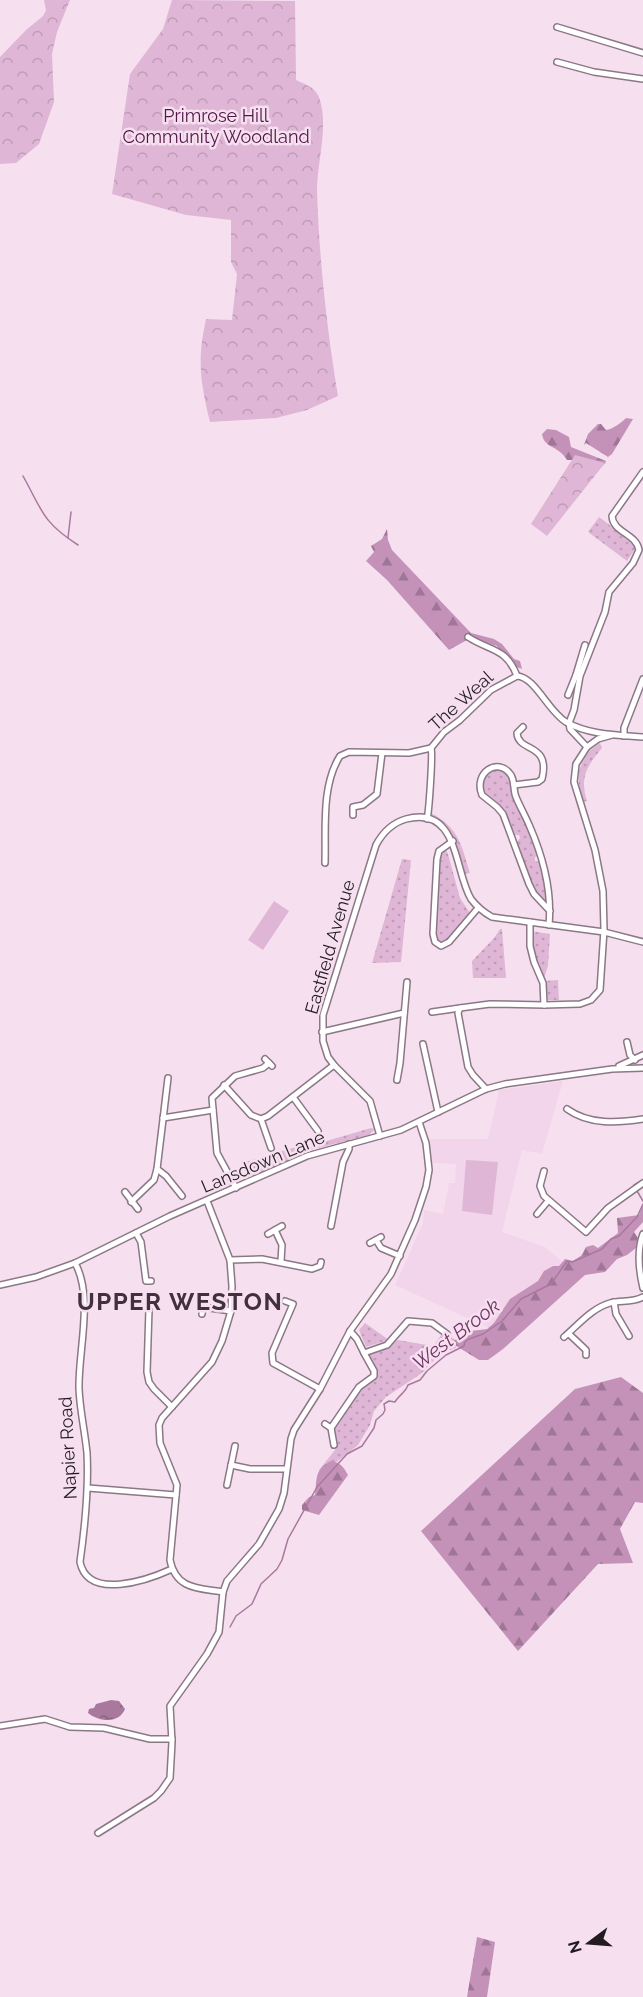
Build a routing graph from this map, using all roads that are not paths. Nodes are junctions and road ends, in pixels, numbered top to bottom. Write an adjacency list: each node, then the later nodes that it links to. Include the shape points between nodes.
1 (557, 27): 2 (street)
2 (643, 53)
3 (557, 62): 4 (street)
4 (643, 80)
5 (643, 472): 8 (street, via 612,516 612,522 635,539 639,550 609,592 605,612)
6 (468, 637): 9 (street, via 499,651)
7 (585, 645): 8 (street)
8 (578, 675): 11 (street); 12 (street)
9 (517, 676): 12 (street, The Weal, via 528,679 547,704); 18 (street, The Weal, via 491,690)
10 (643, 679): 15 (street)
11 (568, 695)
12 (569, 723): 14 (street); 17 (street, The Weal)
13 (523, 727): 20 (street, via 517,738 539,754 543,774 538,782)
14 (612, 735): 15 (street); 17 (street)
15 (624, 736): 16 (street)
16 (643, 737)
17 (587, 747): 29 (street, via 576,764 574,782 601,874)
18 (431, 748): 19 (street); 22 (street, The Weal)
19 (382, 753): 21 (street, via 378,791 363,805 353,807); 24 (street, via 346,752 338,759 328,788)
20 (514, 785): 26 (street, via 543,864); 26 (street, via 510,774 498,767 484,772 479,782 482,795 503,814 534,894)
21 (353, 815)
22 (427, 819): 23 (street, via 446,830); 36 (street, Eastfield Avenue, via 399,822 387,829 376,845 323,1015)
23 (453, 841): 25 (street, via 467,891); 25 (street, via 440,851 437,859 435,942 441,946 449,942)
24 (325, 863)
25 (478, 908): 27 (street, via 492,917)
26 (550, 911): 28 (street)
27 (530, 922): 28 (street); 32 (street, via 530,946 543,983)
28 (549, 925): 29 (street)
29 (604, 932): 30 (street); 32 (street, via 600,990 596,996 580,1004)
30 (643, 942)
31 (407, 982): 35 (street)
32 (544, 1005): 33 (street)
33 (460, 1008): 34 (street); 47 (street, via 468,1067)
34 (432, 1012)
35 (404, 1013): 36 (street); 45 (street)
36 (322, 1032): 41 (street, Eastfield Avenue, via 324,1048)
37 (627, 1042): 39 (street, via 630,1055)
38 (423, 1044): 51 (street)
39 (640, 1056): 42 (street, via 637,1064); 43 (street, Lansdown Lane)
40 (269, 1063): 46 (street, via 235,1076)
41 (334, 1065): 48 (street); 57 (street, Eastfield Avenue, via 370,1101)
42 (641, 1067): 43 (street, Lansdown Lane)
43 (612, 1069): 47 (street, Lansdown Lane)
44 (168, 1078): 52 (street)
45 (397, 1080)
46 (224, 1085): 50 (street, via 212,1098); 53 (street, via 251,1115)
47 (486, 1089): 51 (street, Lansdown Lane)
48 (293, 1097): 53 (street); 56 (street)
49 (567, 1109): 54 (street, via 599,1121)
50 (213, 1110): 52 (street); 63 (street, via 217,1153)
51 (438, 1112): 55 (street, Lansdown Lane)
52 (164, 1118): 60 (street)
53 (261, 1119): 59 (street)
54 (643, 1119)
55 (419, 1122): 57 (street, Lansdown Lane); 80 (street, via 426,1143 428,1179)
56 (319, 1131)
57 (381, 1136): 58 (street, Lansdown Lane)
58 (349, 1144): 63 (street, Lansdown Lane, via 307,1156); 72 (street)
59 (272, 1149)
60 (157, 1169): 65 (street); 68 (street, via 154,1180)
61 (535, 1175): 67 (street, via 543,1174 541,1191)
62 (643, 1183): 74 (street, via 608,1208)
63 (236, 1188): 66 (street, Lansdown Lane)
64 (125, 1192): 68 (street)
65 (182, 1196)
66 (207, 1201): 75 (street, Lansdown Lane); 81 (street)
67 (548, 1201): 70 (street); 74 (street)
68 (131, 1202): 69 (street)
69 (138, 1209)
70 (537, 1214)
71 (282, 1226): 73 (street)
72 (331, 1226)
73 (275, 1230): 76 (street); 82 (street, via 282,1245)
74 (586, 1232): 78 (street)
75 (136, 1233): 84 (street, Lansdown Lane); 85 (street, via 141,1242 146,1281)
76 (268, 1234)
77 (643, 1234): 87 (street)
78 (580, 1238)
79 (376, 1240): 80 (street, via 381,1248)
80 (400, 1256): 100 (street)
81 (230, 1260): 82 (street); 94 (street)
82 (281, 1261): 83 (street, via 312,1269)
83 (321, 1262)
84 (75, 1263): 86 (street, Lansdown Lane); 114 (street, Napier Road, via 83,1295 79,1391)
85 (151, 1281)
86 (0, 1285)
87 (643, 1288)
88 (643, 1298): 91 (street)
89 (204, 1299): 92 (street)
90 (285, 1301): 105 (street, via 293,1304 272,1353 273,1363)
91 (614, 1302): 102 (street, via 616,1314); 103 (street, via 600,1306 566,1335)
92 (203, 1306): 94 (street); 95 (street)
93 (148, 1309): 96 (street)
94 (231, 1311): 106 (street, via 212,1362)
95 (202, 1314)
96 (148, 1321): 97 (street); 106 (street, via 149,1382)
97 (157, 1321)
98 (443, 1321): 99 (street)
99 (438, 1327): 101 (street); 104 (street, via 408,1322 387,1344)
100 (350, 1330): 104 (street); 105 (street)
101 (447, 1334)
102 (629, 1336)
103 (587, 1351)
104 (364, 1353): 108 (street, via 374,1376 359,1387)
105 (320, 1389): 112 (street, via 294,1430)
106 (172, 1407): 115 (street, via 162,1418 158,1435 176,1480)
107 (325, 1424): 108 (street)
108 (331, 1428): 109 (street)
109 (334, 1445)
110 (235, 1446): 111 (street)
111 (231, 1465): 112 (street); 113 (street)
112 (285, 1469): 117 (street, via 284,1493 273,1521 227,1581)
113 (227, 1485)
114 (88, 1488): 115 (street); 116 (street, Napier Road, via 80,1562 86,1578 99,1583 138,1582)
115 (176, 1496): 116 (street)
116 (172, 1569): 117 (street, via 184,1584)
117 (223, 1592): 119 (street, via 219,1632 170,1707)
118 (0, 1726): 119 (street, via 45,1719 150,1739)
119 (172, 1739): 120 (street, via 170,1778 161,1791)
120 (98, 1833)

